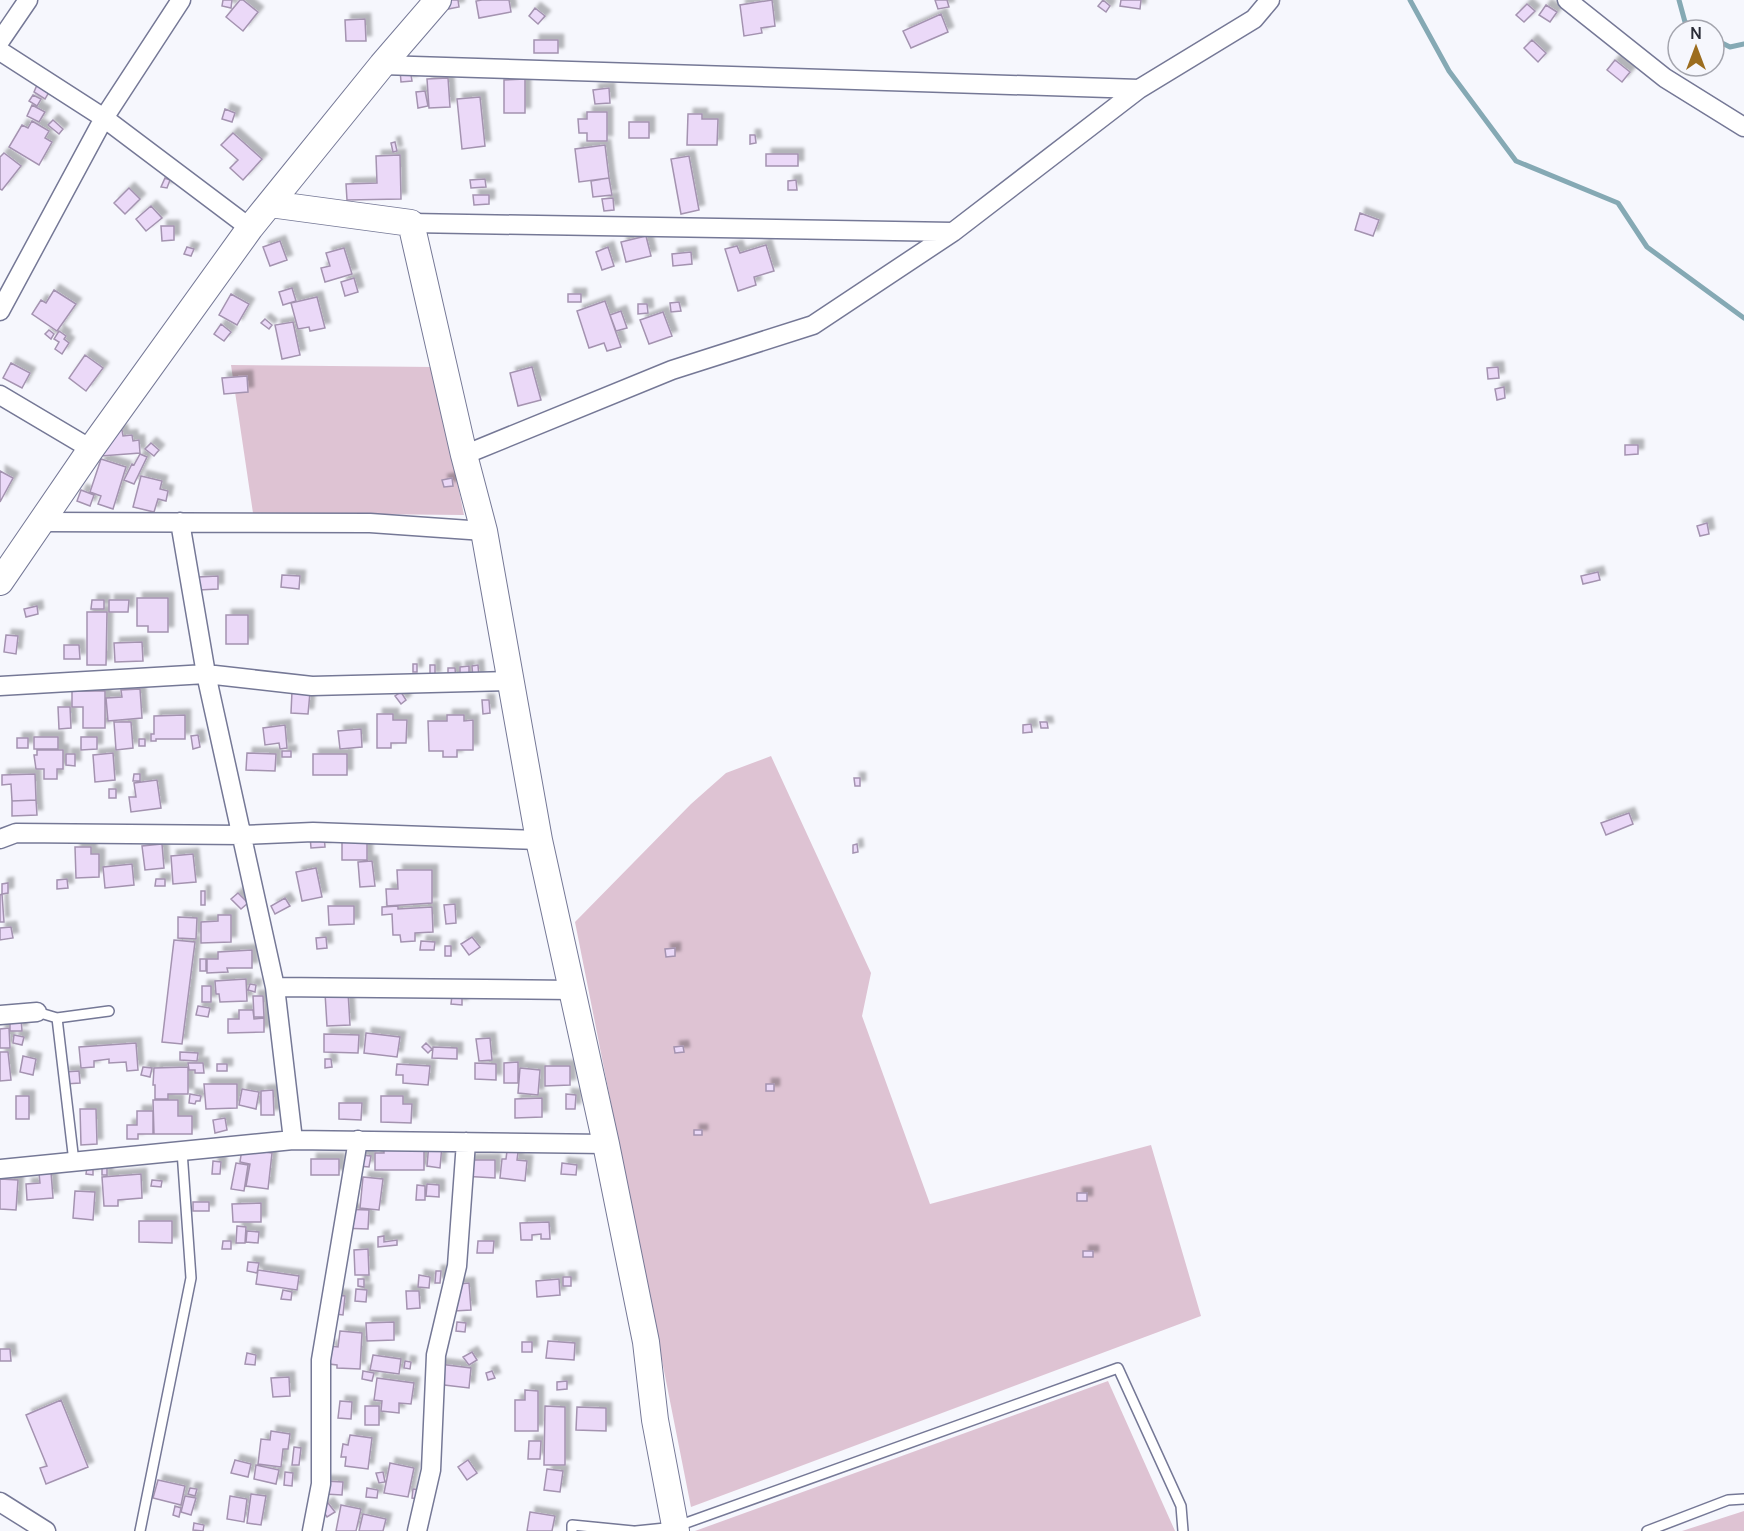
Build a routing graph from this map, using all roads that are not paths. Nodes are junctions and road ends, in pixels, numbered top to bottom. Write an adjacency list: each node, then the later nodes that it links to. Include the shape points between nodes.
1 (28, 0): 6 (street)
2 (181, 0): 10 (street)
3 (1270, 0): 9 (street, via 1254,19)
4 (1567, 0): 11 (street, via 1665,78)
5 (434, 2): 8 (street)
6 (0, 41)
7 (0, 51): 10 (street)
8 (382, 65): 9 (street); 12 (street)
9 (1139, 89): 15 (street)
10 (104, 118): 14 (street); 16 (street)
11 (1744, 127)
12 (270, 204): 13 (street); 14 (street)
13 (411, 223): 15 (street); 19 (street)
14 (250, 228): 18 (street)
15 (953, 232): 19 (street, via 813,325 672,370)
16 (0, 311)
17 (0, 395): 18 (street)
18 (91, 449): 20 (street)
19 (464, 455): 22 (street)
20 (41, 522): 21 (street); 23 (street)
21 (180, 522): 22 (street, via 370,523); 24 (street)
22 (484, 531): 25 (street)
23 (0, 582)
24 (206, 674): 25 (street, via 312,686); 26 (street); 27 (street)
25 (511, 681): 29 (street)
26 (0, 686)
27 (242, 835): 28 (street, via 16,833); 29 (street, via 313,832); 30 (street)
28 (0, 839)
29 (539, 840): 31 (street)
30 (275, 987): 31 (street); 36 (street)
31 (573, 990): 39 (street)
32 (109, 1011): 35 (lane)
33 (37, 1012): 34 (street); 35 (lane)
34 (0, 1015)
35 (57, 1018): 41 (lane)
36 (293, 1140): 37 (street); 40 (street)
37 (358, 1140): 38 (street); 48 (street, via 321,1360 321,1484)
38 (466, 1142): 39 (street); 49 (street, via 457,1266 436,1355 431,1470)
39 (606, 1144): 45 (street, via 646,1342 655,1420)
40 (182, 1151): 41 (street); 47 (lane, via 191,1278)
41 (74, 1162): 42 (street)
42 (0, 1169)
43 (1744, 1499): 53 (lane, via 1728,1500)
44 (0, 1502): 46 (street)
45 (675, 1529): 51 (lane); 52 (lane, via 1118,1368 1181,1506)
46 (46, 1531)
47 (140, 1531)
48 (312, 1531)
49 (417, 1531)
50 (572, 1531): 51 (lane, via 572,1525)
51 (635, 1531)
52 (1183, 1531)
53 (1647, 1531)

